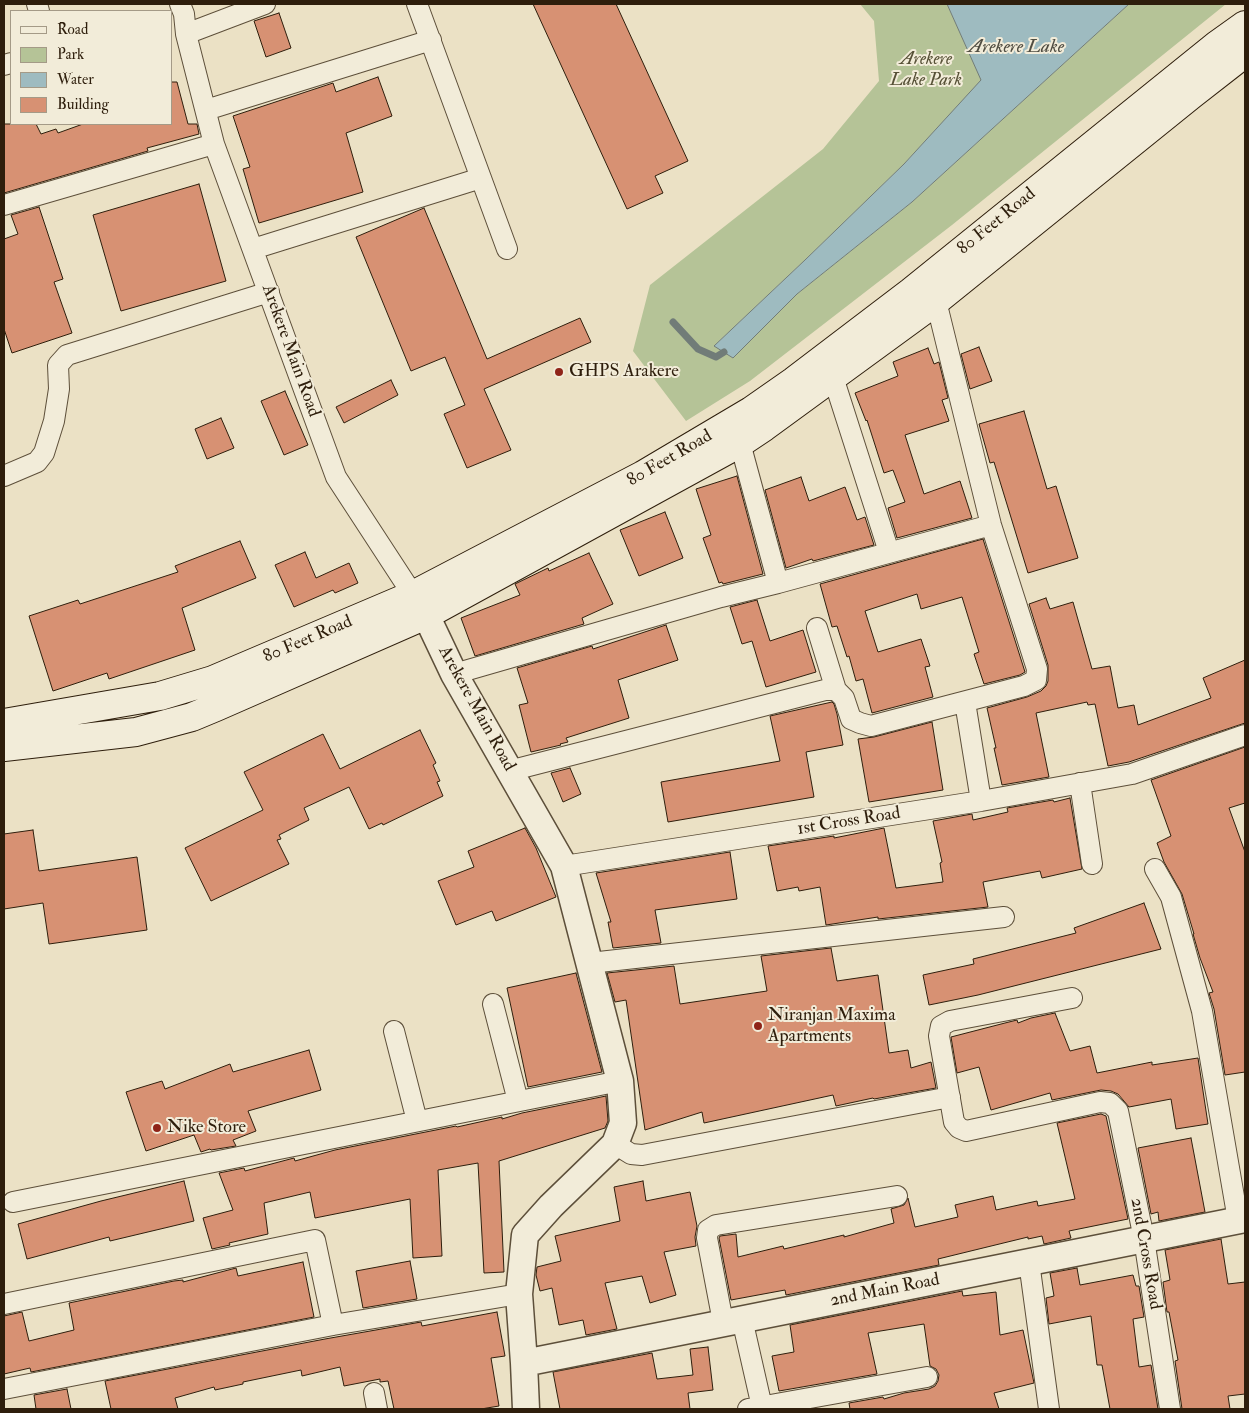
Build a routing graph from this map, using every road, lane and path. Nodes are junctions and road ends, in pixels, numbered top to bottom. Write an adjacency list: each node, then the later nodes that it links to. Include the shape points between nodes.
1 (265, 4): 3 (street)
2 (418, 4): 5 (street)
3 (180, 17): 7 (street, Arekere Main Road)
4 (1245, 25): 8 (main road, 80 Feet Road, via 1217,45)
5 (431, 40): 7 (street); 10 (street)
6 (1245, 53): 8 (main road, 80 Feet Road)
7 (206, 110): 9 (street, Arekere Main Road)
8 (1136, 125): 15 (main road, 80 Feet Road); 16 (main road, 80 Feet Road, via 912,292)
9 (214, 144): 11 (street); 12 (street, Arekere Main Road)
10 (481, 178): 12 (street); 13 (street)
11 (4, 206)
12 (253, 249): 14 (street, Arekere Main Road)
13 (508, 249)
14 (269, 292): 18 (street, via 67,355 58,365 59,389 44,453 37,462); 22 (street, Arekere Main Road, via 336,477)
15 (936, 301): 16 (main road, 80 Feet Road); 19 (street)
16 (828, 368): 17 (main road, 80 Feet Road, via 764,427); 20 (street); 22 (main road, 80 Feet Road)
17 (740, 443): 21 (street); 22 (main road, 80 Feet Road)
18 (4, 476)
19 (991, 525): 20 (street); 27 (street, via 1038,669 1036,680 1024,686)
20 (889, 552): 21 (street)
21 (778, 583): 24 (street)
22 (420, 605): 24 (street, Arekere Main Road); 26 (main road, 80 Feet Road); 28 (main road, 80 Feet Road, via 216,707)
23 (817, 628): 25 (street)
24 (454, 674): 31 (street, Arekere Main Road)
25 (836, 690): 27 (street, via 844,698 851,719 871,726); 31 (street, via 825,690)
26 (171, 693): 28 (main road); 29 (main road, 80 Feet Road)
27 (965, 702): 33 (street)
28 (178, 720): 29 (main road, 80 Feet Road, via 136,732)
29 (6, 729)
30 (1245, 735): 32 (street, 1st Cross Road, via 1132,774)
31 (509, 771): 35 (street, Arekere Main Road)
32 (1080, 783): 33 (street, 1st Cross Road); 34 (street)
33 (981, 801): 35 (street, 1st Cross Road)
34 (1092, 864)
35 (564, 866): 38 (street, Arekere Main Road)
36 (1155, 869): 49 (street, via 1171,897 1202,1011)
37 (1004, 917): 38 (street)
38 (590, 963): 42 (street, Arekere Main Road)
39 (1072, 998): 43 (street, via 950,1021 941,1026 939,1036)
40 (493, 1004): 44 (street)
41 (394, 1031): 45 (street)
42 (620, 1081): 44 (street); 46 (street, Arekere Main Road, via 623,1123)
43 (950, 1097): 46 (street, via 642,1155 631,1154); 50 (street, 2nd Cross Road, via 954,1122 966,1131 1100,1102 1110,1103 1118,1112)
44 (518, 1101): 45 (street)
45 (417, 1121): 48 (street)
46 (615, 1144): 52 (street, Arekere Main Road, via 525,1235)
47 (897, 1196): 54 (street, via 716,1225 708,1230 707,1238)
48 (14, 1202)
49 (1242, 1219): 50 (street, 2nd Main Road)
50 (1144, 1239): 51 (street, 2nd Main Road); 62 (street, 2nd Cross Road)
51 (1029, 1262): 54 (street, 2nd Main Road); 61 (street)
52 (519, 1294): 55 (street); 56 (street, Arekere Main Road)
53 (4, 1304): 55 (street, via 315,1240)
54 (733, 1321): 56 (street, 2nd Main Road); 59 (street)
55 (333, 1325): 58 (street)
56 (524, 1363): 60 (street, Arekere Main Road)
57 (927, 1377): 59 (street)
58 (4, 1389)
59 (755, 1408)
60 (526, 1409)
61 (1050, 1409)
62 (1170, 1409)

